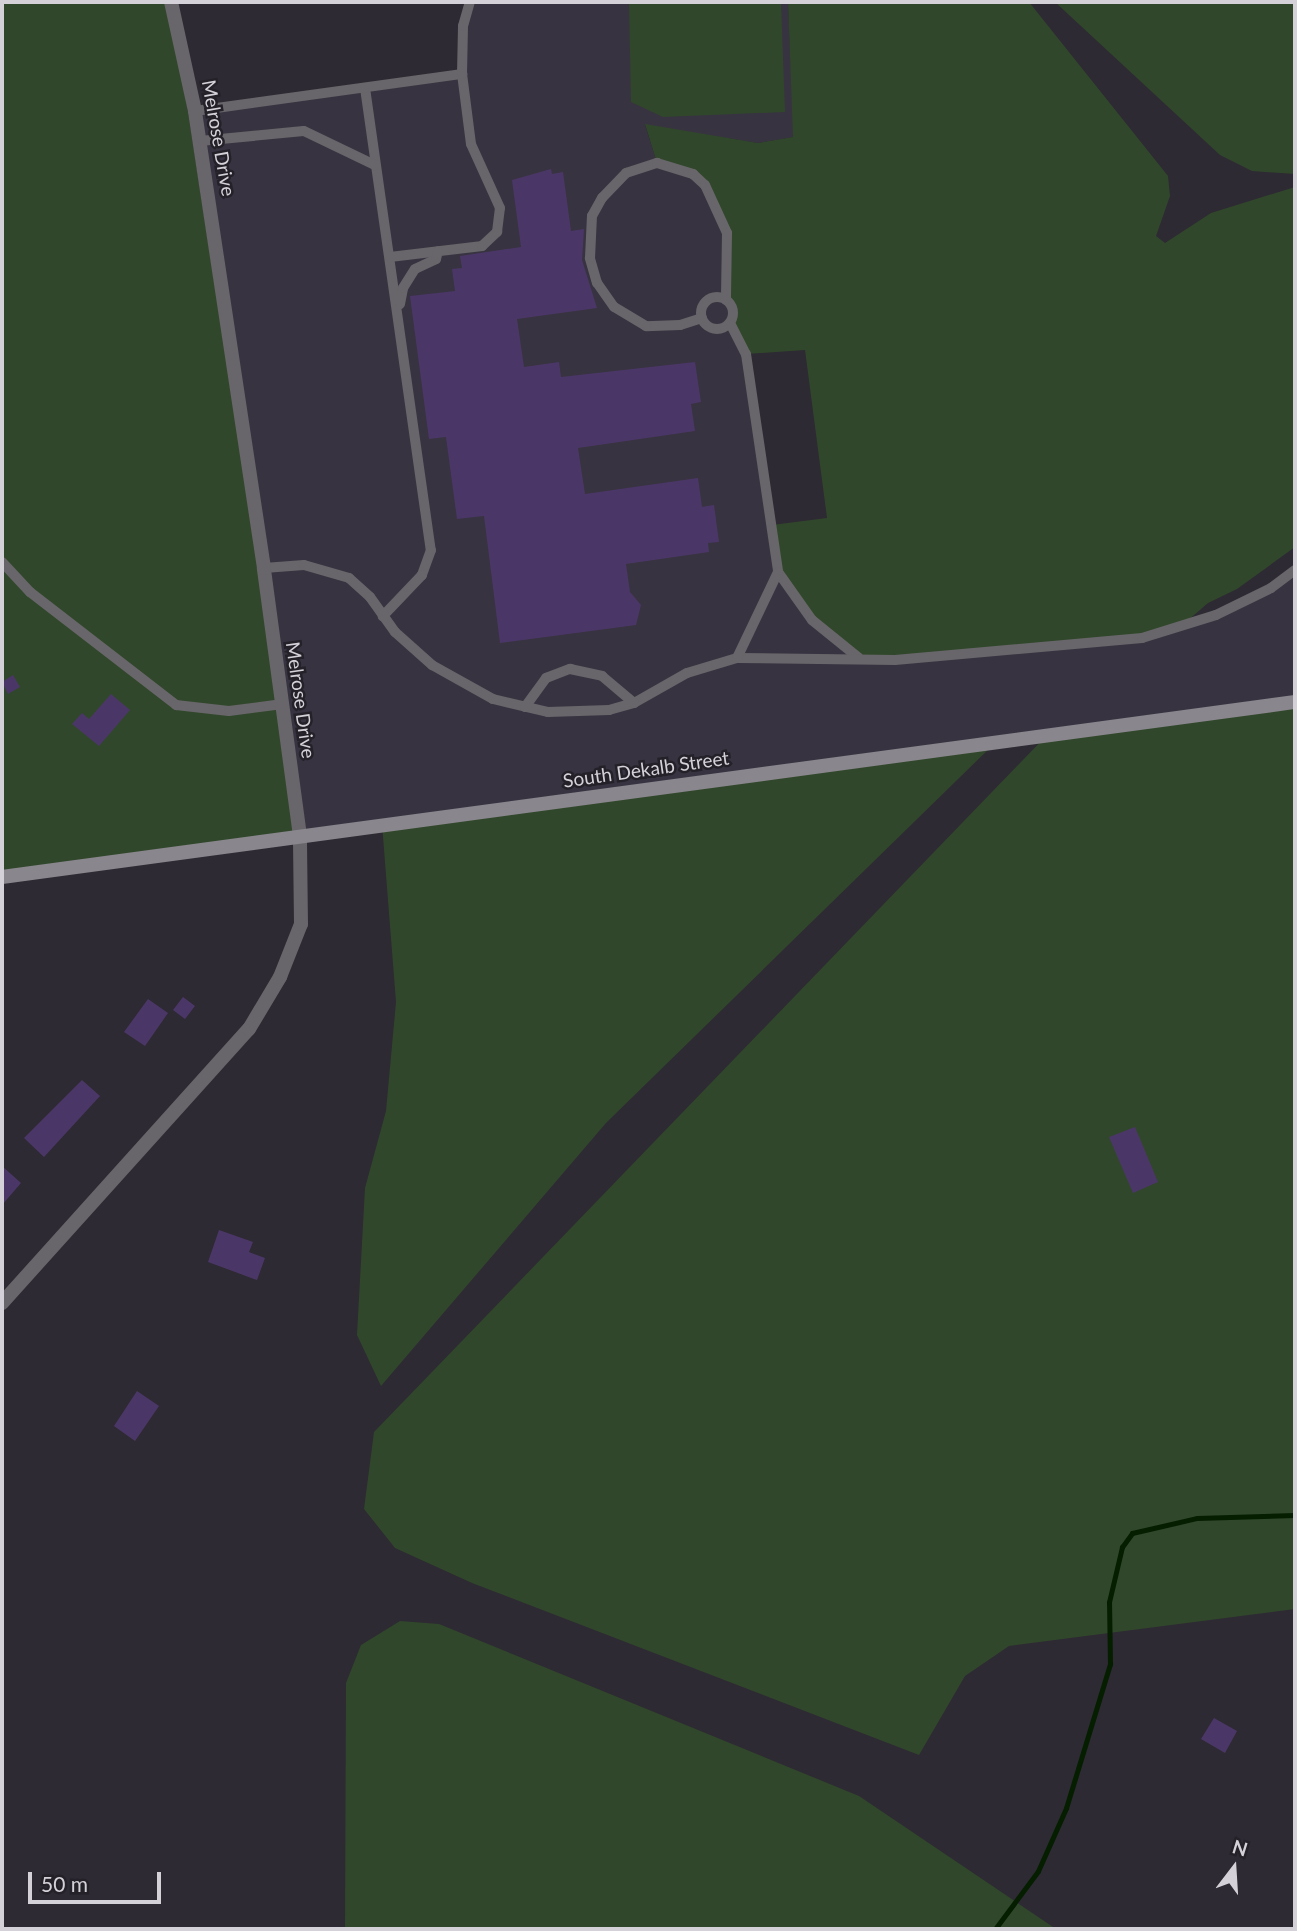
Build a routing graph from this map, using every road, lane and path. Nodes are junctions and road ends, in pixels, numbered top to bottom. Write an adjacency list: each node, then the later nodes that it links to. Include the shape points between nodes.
1 (172, 2): 5 (street, Melrose Drive)
2 (470, 2): 3 (lane, via 465,12)
3 (461, 74): 4 (lane); 8 (lane, via 471,145 497,196 500,218 497,232 486,244)
4 (365, 88): 5 (lane); 7 (lane)
5 (195, 111): 6 (street, Melrose Drive)
6 (200, 141): 7 (lane, via 304,131); 15 (street, Melrose Drive)
7 (375, 165): 9 (lane)
8 (438, 251): 9 (lane); 11 (lane, via 436,259 415,269)
9 (390, 257): 11 (lane)
10 (726, 300): 12 (lane, via 709,300); 12 (lane, via 727,233 705,185 693,174 657,163 626,173 592,216 590,258 597,283 614,307 646,326 680,325); 13 (lane, via 733,310)
11 (397, 309): 18 (lane, via 431,550 422,575)
12 (702, 318): 13 (lane, via 713,328)
13 (730, 323): 17 (lane, via 746,354)
14 (2, 562): 23 (lane, via 30,592 176,705 229,711)
15 (264, 568): 18 (lane, via 304,565 336,572 360,587); 23 (street, Melrose Drive)
16 (1295, 570): 20 (lane, via 1271,588 1216,615 1142,638 954,657)
17 (778, 572): 19 (lane); 20 (lane, via 812,620)
18 (383, 617): 24 (lane, via 417,655 456,681 493,699)
19 (737, 658): 20 (lane); 22 (lane, via 687,673)
20 (859, 658)
21 (1295, 702): 25 (main road, South Dekalb Street)
22 (634, 703): 24 (lane, via 609,710 548,712); 24 (lane, via 602,676 570,669 546,678)
23 (283, 704): 25 (street, Melrose Drive)
24 (524, 707)
25 (300, 836): 26 (main road, South Dekalb Street); 27 (street, Melrose Drive, via 301,924 296,945 263,1010 222,1062)
26 (2, 877)
27 (2, 1303)

